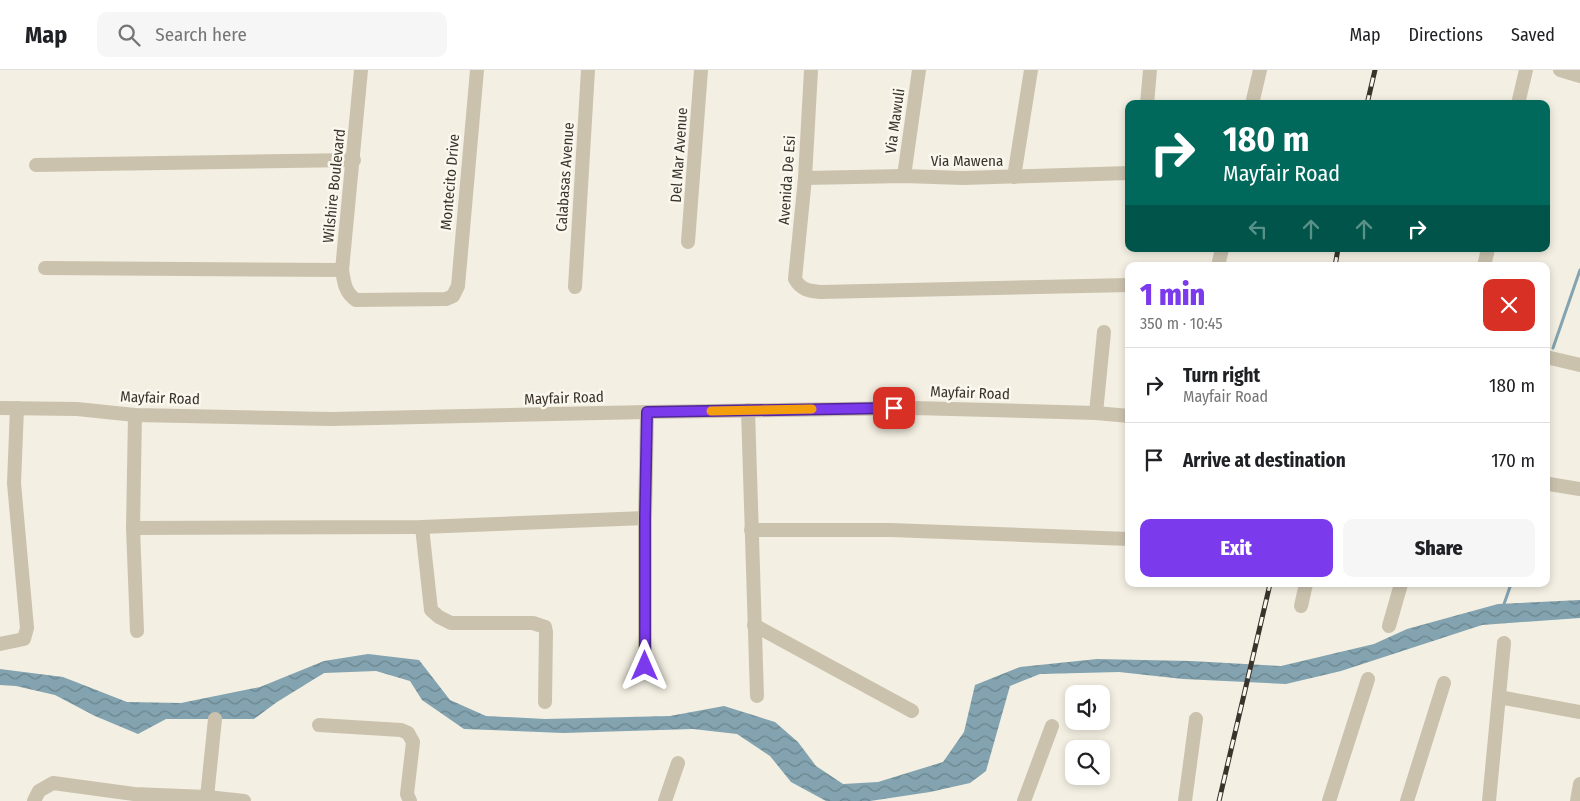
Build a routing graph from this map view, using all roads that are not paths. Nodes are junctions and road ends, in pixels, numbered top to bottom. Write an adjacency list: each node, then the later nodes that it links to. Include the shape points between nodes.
1 (361, 70): 16 (street, Wilshire Boulevard)
2 (477, 70): 27 (street, Montecito Drive, via 458,286 453,296 446,299)
3 (588, 70): 26 (street, Calabasas Avenue)
4 (701, 70): 22 (street, Del Mar Avenue)
5 (811, 70): 21 (street, Avenida De Esi)
6 (919, 70): 19 (street, Via Mawuli)
7 (1031, 70): 20 (street)
8 (1150, 70): 13 (street)
9 (1260, 70): 14 (street)
10 (1560, 70): 12 (street)
11 (1522, 71): 15 (street)
12 (1580, 76)
13 (1146, 100)
14 (1253, 100)
15 (1518, 100)
16 (354, 160): 17 (street); 24 (street, Wilshire Boulevard)
17 (36, 165)
18 (1125, 173): 20 (street, Via Mawena)
19 (904, 176): 20 (street, Via Mawena); 21 (street, Via Mawena)
20 (1014, 177)
21 (805, 178): 25 (street, Avenida De Esi, via 795,279 804,289 821,292)
22 (688, 242)
23 (45, 268): 24 (street)
24 (342, 270): 27 (street, Wilshire Boulevard, via 346,289)
25 (1125, 285)
26 (574, 286)
27 (356, 300)
28 (1104, 332): 35 (street)
29 (1550, 358): 30 (street)
30 (1580, 365)
31 (0, 408): 32 (street, Mayfair Road)
32 (17, 408): 36 (street, Mayfair Road); 52 (street, via 14,483 27,628 24,639)
33 (748, 410): 34 (street, Mayfair Road); 35 (street, Mayfair Road, via 913,408); 43 (street)
34 (647, 412): 36 (street, Mayfair Road, via 331,419); 40 (street)
35 (1096, 413): 37 (street, Mayfair Road)
36 (135, 415): 42 (street)
37 (1125, 416)
38 (1550, 484): 39 (street)
39 (1580, 489)
40 (645, 518): 41 (street); 53 (street)
41 (422, 527): 42 (street); 58 (street, via 431,610 451,623 533,623 545,628)
42 (133, 528): 50 (street)
43 (751, 530): 44 (street, via 891,530); 48 (street)
44 (1125, 539)
45 (1305, 587): 47 (street)
46 (1400, 587): 49 (street)
47 (1301, 606)
48 (754, 625): 56 (street); 59 (street)
49 (1390, 626)
50 (137, 630)
51 (1504, 643): 57 (street)
52 (0, 644)
53 (645, 666)
54 (1368, 679): 75 (street)
55 (1444, 683): 76 (street)
56 (757, 696)
57 (1500, 697): 60 (street); 77 (street)
58 (545, 702)
59 (912, 711)
60 (1580, 712)
61 (215, 719): 67 (street)
62 (1196, 719): 74 (street)
63 (319, 725): 71 (street, via 408,733 413,742 406,794)
64 (1052, 726): 73 (street)
65 (678, 763): 72 (street)
66 (1580, 784): 78 (street)
67 (207, 797): 68 (street); 70 (street)
68 (170, 798): 69 (street, via 53,783 39,791)
69 (34, 801)
70 (244, 801)
71 (410, 801)
72 (665, 801)
73 (1024, 801)
74 (1184, 801)
75 (1329, 801)
76 (1408, 801)
77 (1489, 801)
78 (1577, 801)

